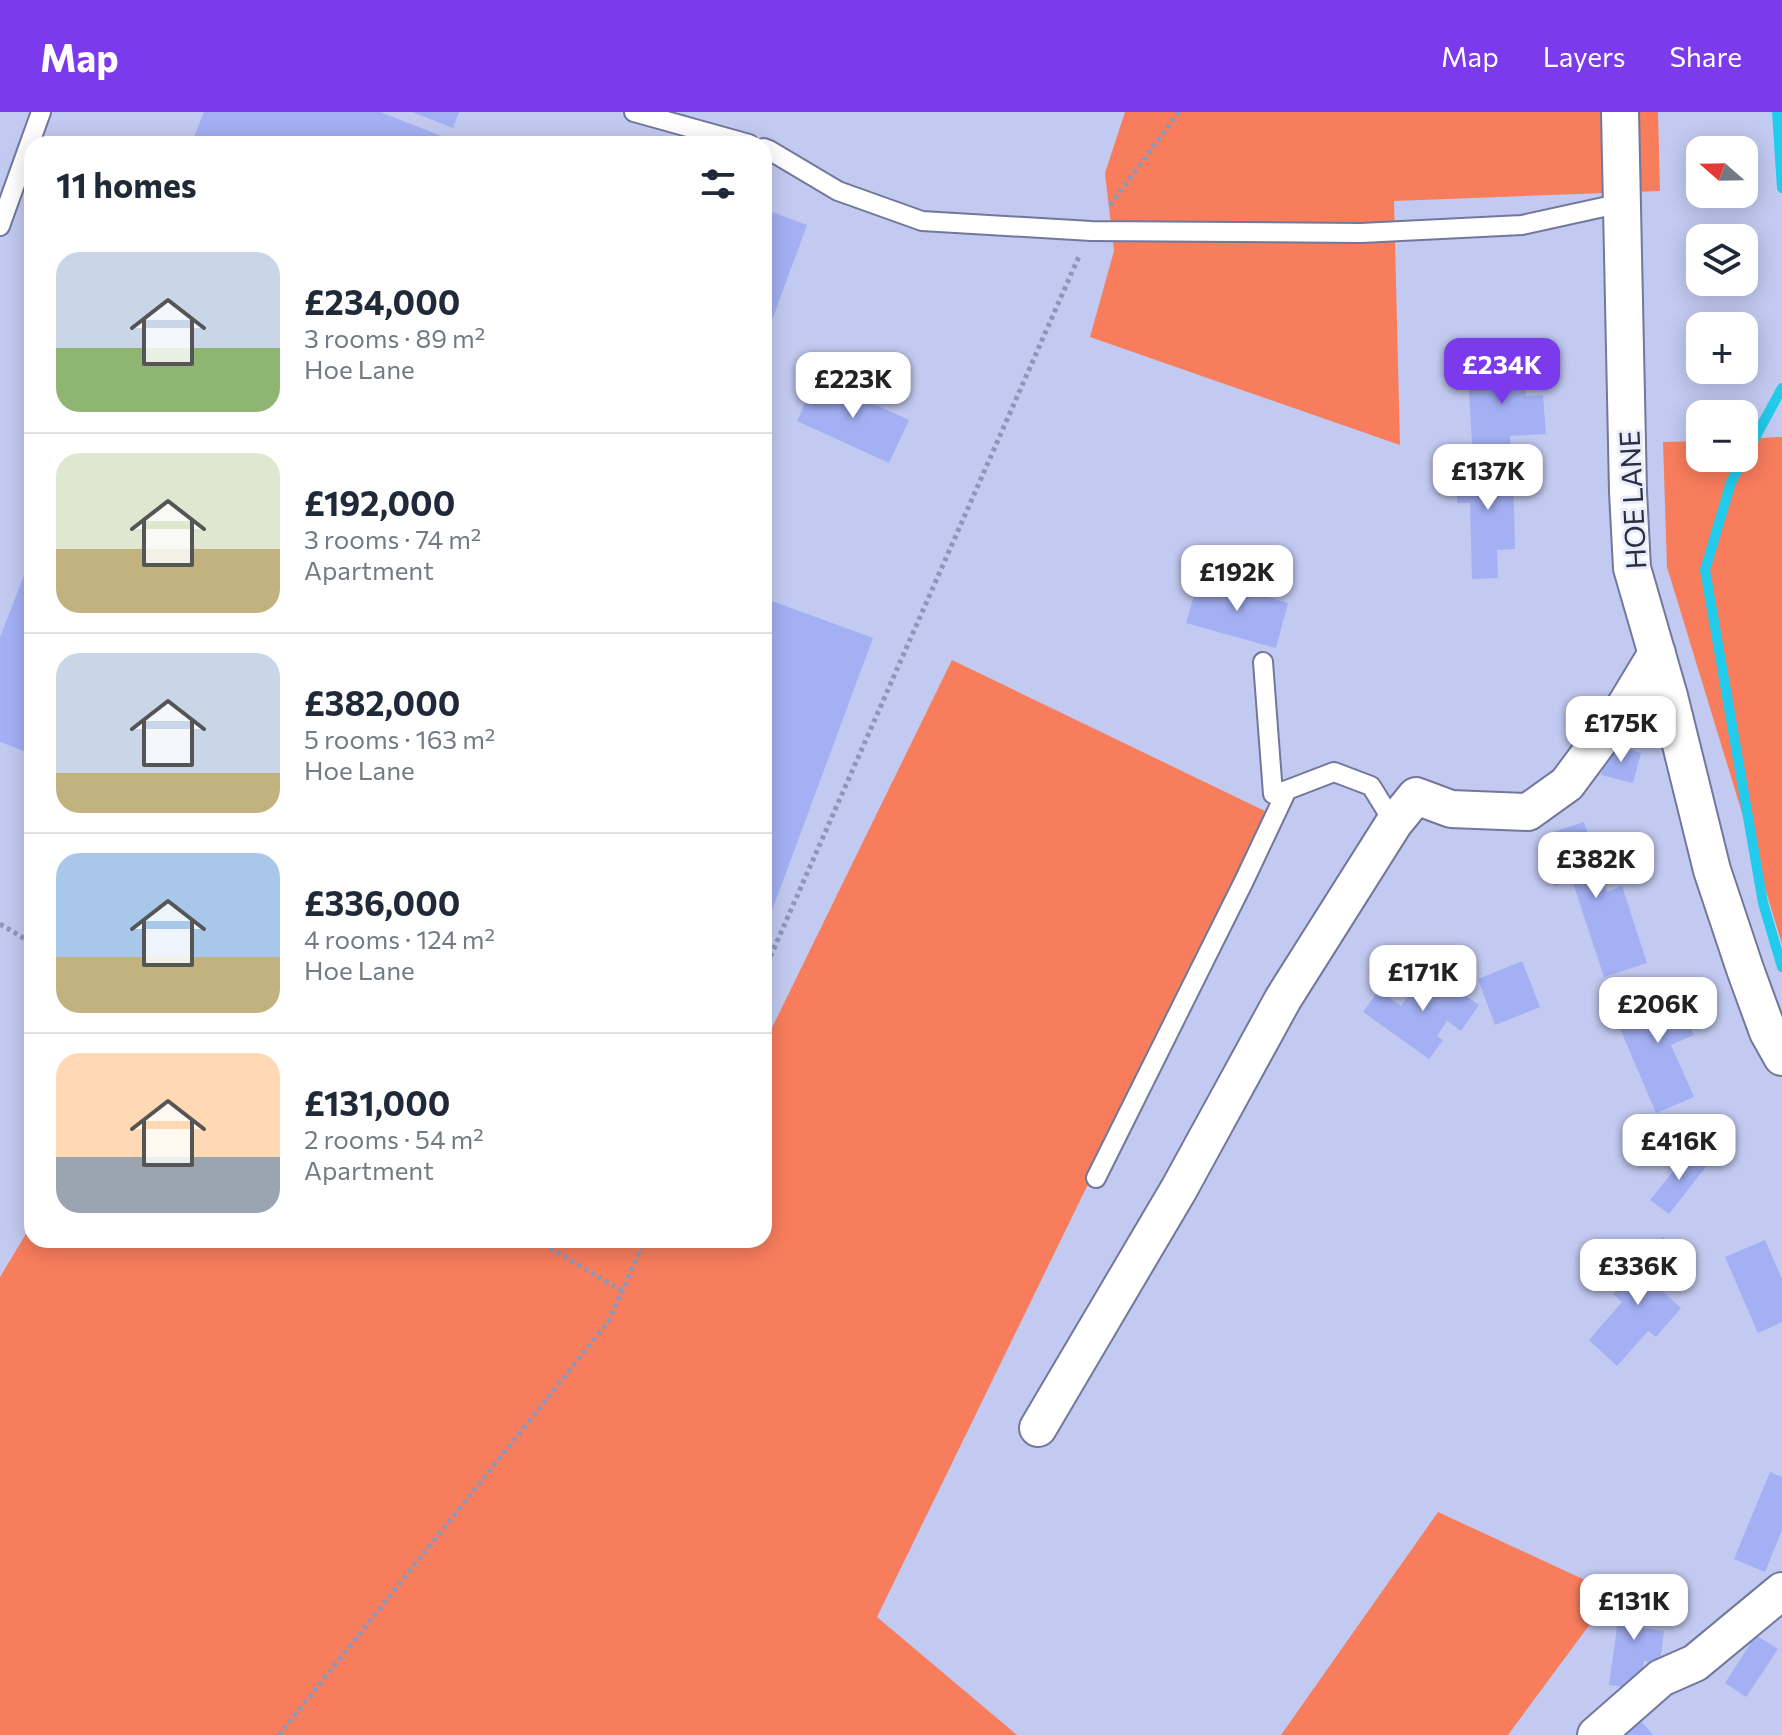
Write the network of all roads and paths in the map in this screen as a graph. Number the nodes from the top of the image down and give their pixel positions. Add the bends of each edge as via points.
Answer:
1 (41, 112) edge
2 (634, 112) edge
3 (1179, 112) edge
4 (1620, 112) edge
5 (32, 136) edge
6 (720, 136) edge
7 (772, 152) edge
8 (24, 159) edge
9 (1622, 203) junction
10 (0, 226) edge
11 (1091, 231) junction
12 (1657, 653) junction
13 (1263, 662) dead end
14 (1287, 790) junction
15 (1394, 823) junction
16 (0, 924) edge
17 (24, 938) edge
18 (772, 953) edge
19 (1782, 1057) edge
20 (1096, 1178) dead end
21 (549, 1248) edge
22 (641, 1248) edge
23 (622, 1291) junction
24 (1038, 1428) dead end
25 (1782, 1591) edge
26 (279, 1735) edge
27 (1596, 1735) edge

1 - 5 lane
2 - 6 lane
3 - 11 path
4 - 9 street, HOE LANE
7 - 11 lane via 838,191 922,221
8 - 10 lane
9 - 11 lane via 1522,225 1361,233
9 - 12 street, HOE LANE via 1632,568
11 - 18 path
12 - 15 street via 1567,784 1528,812 1451,809 1416,796
12 - 19 street, HOE LANE via 1712,870 1768,1032
13 - 14 lane via 1273,794
14 - 15 lane via 1334,772 1371,786
14 - 20 lane
15 - 24 street via 1283,999
16 - 17 path
21 - 23 path
22 - 23 path
23 - 26 path via 608,1322
25 - 27 street via 1695,1663 1661,1678

